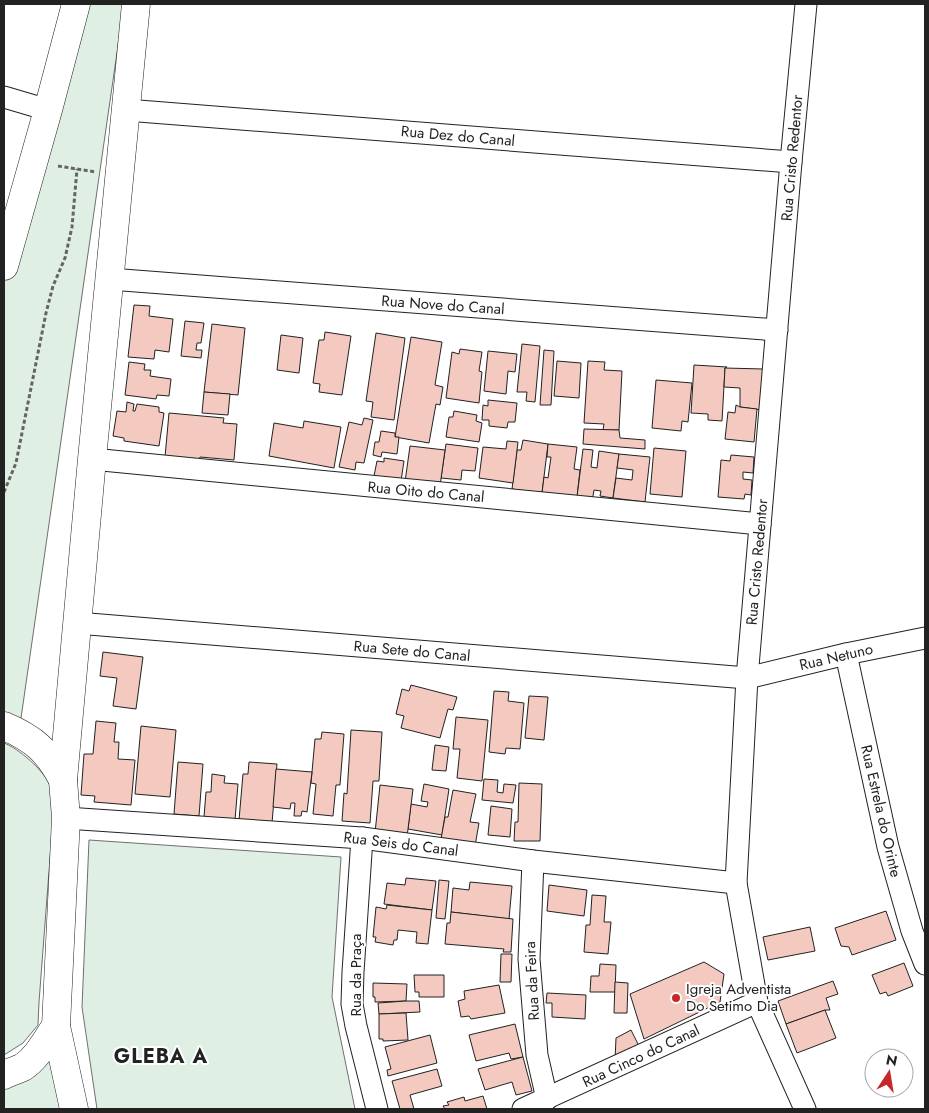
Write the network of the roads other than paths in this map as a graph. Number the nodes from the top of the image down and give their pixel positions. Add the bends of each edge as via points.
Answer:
1 (76, 4) edge
2 (136, 4) edge
3 (806, 4) edge
4 (4, 97) edge
5 (48, 110) junction
6 (126, 110) junction
7 (790, 162) junction
8 (4, 266) edge
9 (110, 279) junction
10 (777, 330) junction
11 (92, 459) junction
12 (760, 524) junction
13 (77, 623) junction
14 (925, 638) edge
15 (846, 654) junction
16 (747, 678) junction
17 (4, 726) edge
18 (63, 780) junction
19 (66, 818) junction
20 (362, 838) junction
21 (533, 861) junction
22 (736, 883) junction
23 (925, 964) edge
24 (758, 1002) junction
25 (56, 1026) junction
26 (4, 1075) edge
27 (546, 1099) junction
28 (74, 1109) edge
29 (377, 1109) edge
30 (523, 1109) edge
31 (804, 1109) edge

1 - 5 street
2 - 6 street
3 - 7 street, Rua Cristo Redentor
4 - 5 street
5 - 8 street
6 - 7 street, Rua Dez do Canal
6 - 9 street
7 - 10 street, Rua Cristo Redentor
9 - 10 street, Rua Nove do Canal
9 - 11 street
10 - 12 street, Rua Cristo Redentor
11 - 12 street, Rua Oito do Canal
11 - 13 street
12 - 16 street, Rua Cristo Redentor
13 - 16 street, Rua Sete do Canal
13 - 18 street
14 - 15 street, Rua Netuno
15 - 16 street, Rua Netuno
15 - 23 street, Rua Estrela do Orinte via 888,847
16 - 22 street, Rua Cristo Redentor
17 - 18 street via 40,747 56,765
18 - 19 street
19 - 20 street, Rua Seis do Canal
19 - 25 street
20 - 21 street, Rua Seis do Canal
20 - 29 street, Rua da Praça via 352,1004
21 - 22 street, Rua Seis do Canal
21 - 27 street, Rua da Feira via 529,959 537,1054
22 - 24 street, Rua Cristo Redentor
24 - 27 street, Rua Cinco do Canal
24 - 31 street, Rua Cristo Redentor
25 - 26 street via 30,1062
25 - 28 street
27 - 30 street, Rua Cinco do Canal

